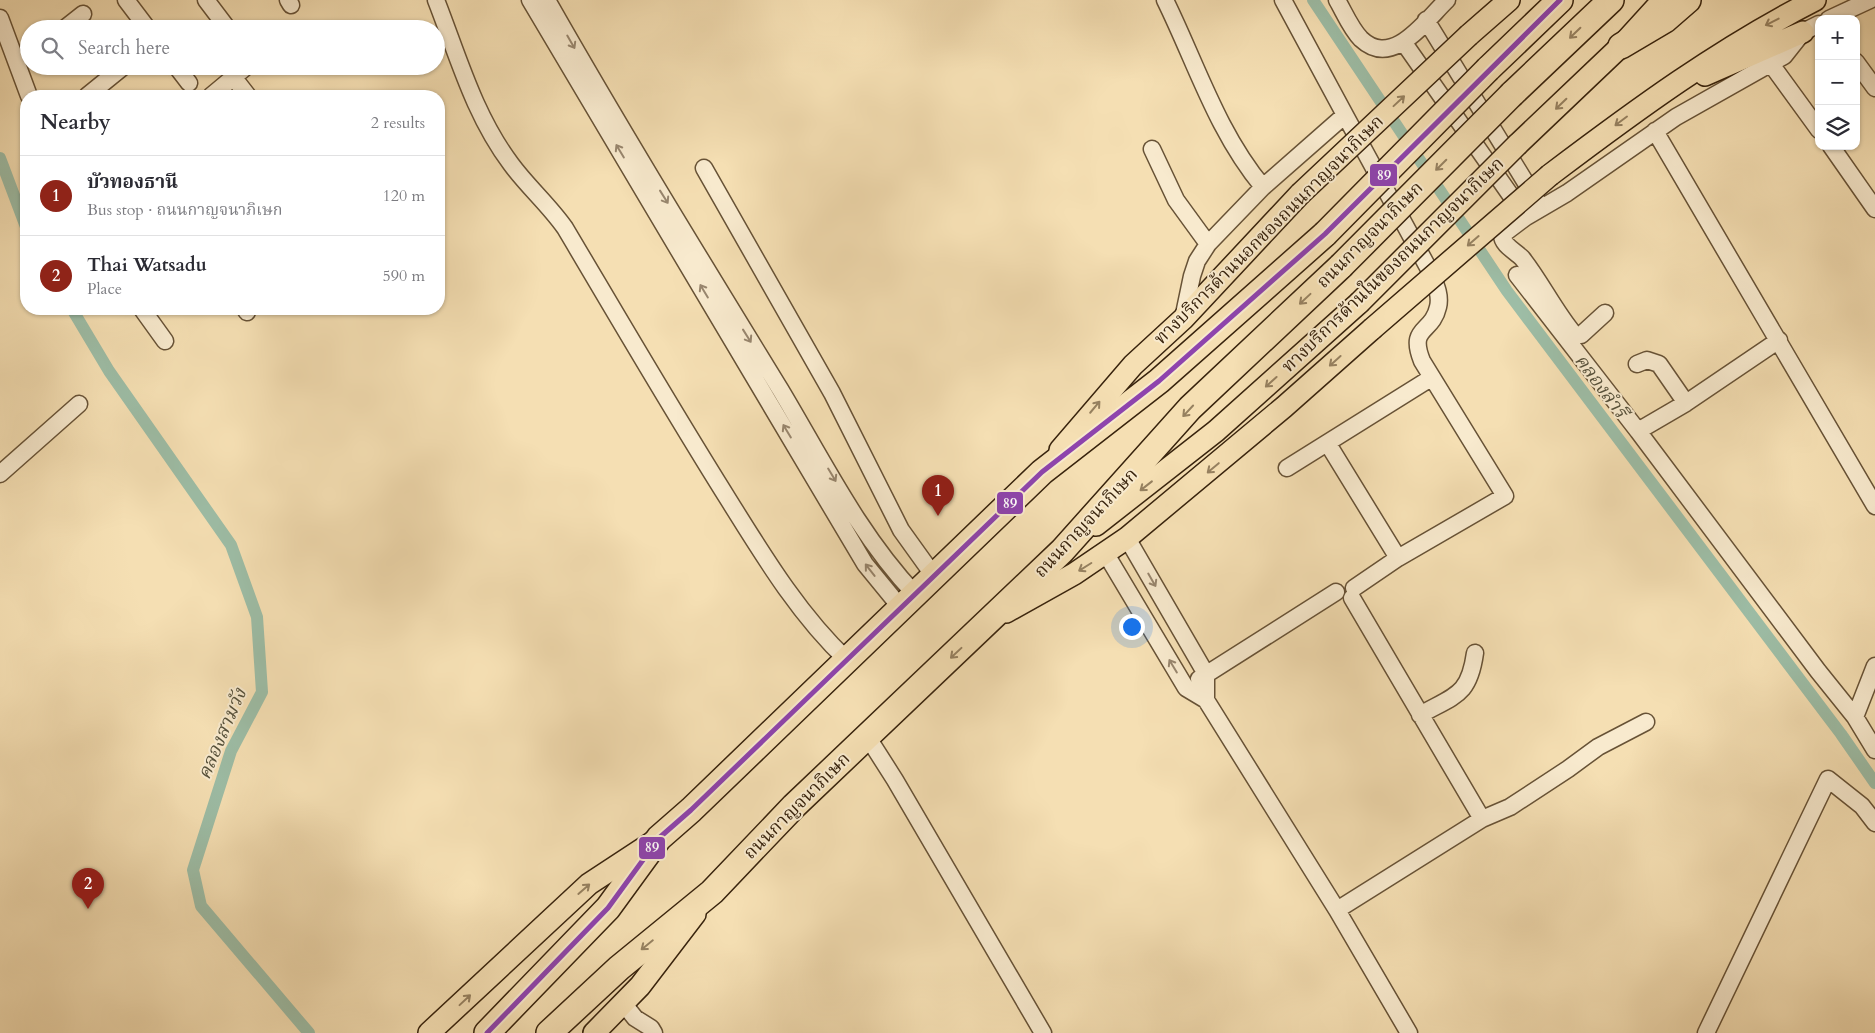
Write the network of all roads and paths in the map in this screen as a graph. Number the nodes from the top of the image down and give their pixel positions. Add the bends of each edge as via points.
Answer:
1 (126, 0) edge
2 (206, 0) edge
3 (436, 0) edge
4 (530, 0) edge
5 (547, 0) edge
6 (1164, 0) edge
7 (1283, 0) edge
8 (1337, 0) edge
9 (1447, 0) edge
10 (1508, 0) edge
11 (1560, 0) edge
12 (1611, 0) edge
13 (1663, 0) edge
14 (1688, 0) edge
15 (1815, 0) edge
16 (1870, 0) edge
17 (83, 14) dead end
18 (1838, 15) edge
19 (0, 18) edge
20 (75, 20) edge
21 (141, 20) edge
22 (221, 20) edge
23 (444, 20) edge
24 (1426, 20) junction
25 (445, 24) edge
26 (1811, 28) edge
27 (1404, 43) junction
28 (1621, 46) junction
29 (20, 55) edge
30 (1771, 64) junction
31 (1860, 67) edge
32 (26, 75) edge
33 (113, 75) edge
34 (183, 75) edge
35 (237, 75) edge
36 (234, 78) junction
37 (189, 83) dead end
38 (1875, 88) edge
39 (28, 90) edge
40 (94, 90) edge
41 (219, 90) edge
42 (243, 90) edge
43 (1649, 100) junction
44 (1339, 104) junction
45 (1815, 124) edge
46 (1655, 130) junction
47 (1152, 149) dead end
48 (1834, 150) edge
49 (704, 168) dead end
50 (1263, 187) junction
51 (1540, 207) junction
52 (1875, 209) edge
53 (1526, 217) junction
54 (1208, 244) junction
55 (1517, 275) dead end
56 (1604, 313) dead end
57 (146, 315) edge
58 (1183, 319) junction
59 (1779, 340) junction
60 (165, 341) dead end
61 (1637, 364) dead end
62 (1431, 378) junction
63 (1686, 403) junction
64 (79, 404) dead end
65 (1638, 431) junction
66 (1328, 444) junction
67 (1287, 468) dead end
68 (1042, 472) junction
69 (0, 474) edge
70 (1875, 506) edge
71 (1127, 538) junction
72 (1062, 551) junction
73 (1106, 554) junction
74 (1398, 558) junction
75 (934, 576) junction
76 (1353, 593) junction
77 (908, 601) junction
78 (1173, 616) junction
79 (992, 620) junction
80 (1152, 631) junction
81 (1474, 653) dead end
82 (847, 660) junction
83 (1874, 670) edge
84 (1206, 674) junction
85 (1186, 688) junction
86 (1206, 700) junction
87 (1420, 715) junction
88 (1855, 717) junction
89 (1646, 722) dead end
90 (867, 736) junction
91 (1875, 750) edge
92 (1482, 820) junction
93 (1875, 824) edge
94 (659, 838) junction
95 (712, 892) junction
96 (1337, 910) junction
97 (631, 1018) edge
98 (429, 1033) edge
99 (487, 1033) edge
100 (549, 1033) edge
101 (594, 1033) edge
102 (654, 1033) edge
103 (1043, 1033) edge
104 (1409, 1033) edge
105 (1706, 1033) edge

1 - 21 street
2 - 22 street
3 - 23 street
77 -> 4 street via 865,564
5 -> 77 street
6 - 50 street via 1203,88 1238,153
7 - 44 street
8 - 27 street via 1360,38 1369,45 1388,50
9 - 24 street
58 -> 10 main road, ทางบริการด้านนอกของถนนกาญจนาภิเษก, bridge via 1300,194
11 - 68 highway, ถนนกาญจนาภิเษก, bridge via 1325,234 1159,381
12 -> 72 highway, ถนนกาญจนาภิเษก, bridge via 1512,94 1341,266 1190,408
13 - 28 main road, ทางบริการด้านในของถนนกาญจนาภิเษก
14 - 28 highway via 1665,20
15 -> 43 main road via 1765,25
16 - 18 street
17 - 20 street
19 - 29 street
24 - 27 street
24 - 51 street
25 - 82 street via 476,106 510,163 565,228 690,439 800,608 823,638
26 - 30 street via 1784,56
26 - 43 main road
27 - 53 street
28 -> 72 main road, ทางบริการด้านในของถนนกาญจนาภิเษก, bridge via 1359,303 1216,431
30 - 45 street
30 - 46 street
31 - 38 street
32 - 39 street
33 - 40 street
34 - 37 street
35 - 36 street
36 - 41 street
36 - 42 street
43 -> 71 main road, bridge via 1550,176 1276,414
44 - 50 street
44 - 62 street via 1438,290 1438,306 1416,345
46 - 51 street via 1567,193
46 - 59 street
47 - 54 street via 1176,200
48 - 52 street
49 - 75 street via 832,393 901,530
50 - 54 street
51 - 53 street
53 - 56 street via 1503,233 1501,238 1536,277 1574,334 1581,335
54 - 58 street via 1192,276
55 - 65 street
57 - 60 street
68 -> 58 main road, ทางบริการด้านนอกของถนนกาญจนาภิเษก via 1133,365
59 - 63 street
59 - 70 street
61 - 63 street via 1647,360 1660,364
62 - 66 street
62 - 74 street via 1505,496
63 - 65 street
64 - 69 street
65 - 88 street
66 - 67 street
66 - 74 street
68 - 75 highway, ถนนกาญจนาภิเษก
71 - 73 main road
71 -> 78 street
72 - 79 highway, ถนนกาญจนาภิเษก
73 -> 79 main road
73 - 80 street
74 - 76 street
75 - 77 highway, ถนนกาญจนาภิเษก
76 - 84 street via 1343,600 1336,592
76 - 87 street
77 - 82 highway, ถนนกาญจนาภิเษก
78 - 80 street
78 - 84 street
79 -> 90 highway, ถนนกาญจนาภิเษก
85 -> 80 street
81 - 87 street via 1468,684
82 - 94 highway, ถนนกาญจนาภิเษก
83 - 88 street
84 - 85 street
84 - 86 street
85 - 86 street
86 - 96 street
87 - 92 street
88 - 91 street
89 - 92 street via 1598,747 1510,807
90 - 95 highway, ถนนกาญจนาภิเษก
90 - 103 street
92 - 96 street
93 - 105 street via 1862,806 1828,780
98 -> 94 main road via 589,884
94 - 99 highway, ถนนกาญจนาภิเษก via 608,908
95 - 97 main road via 640,986
95 -> 100 highway, ถนนกาญจนาภิเษก via 619,968
96 - 104 street
97 - 101 main road
97 - 102 street via 651,1028

